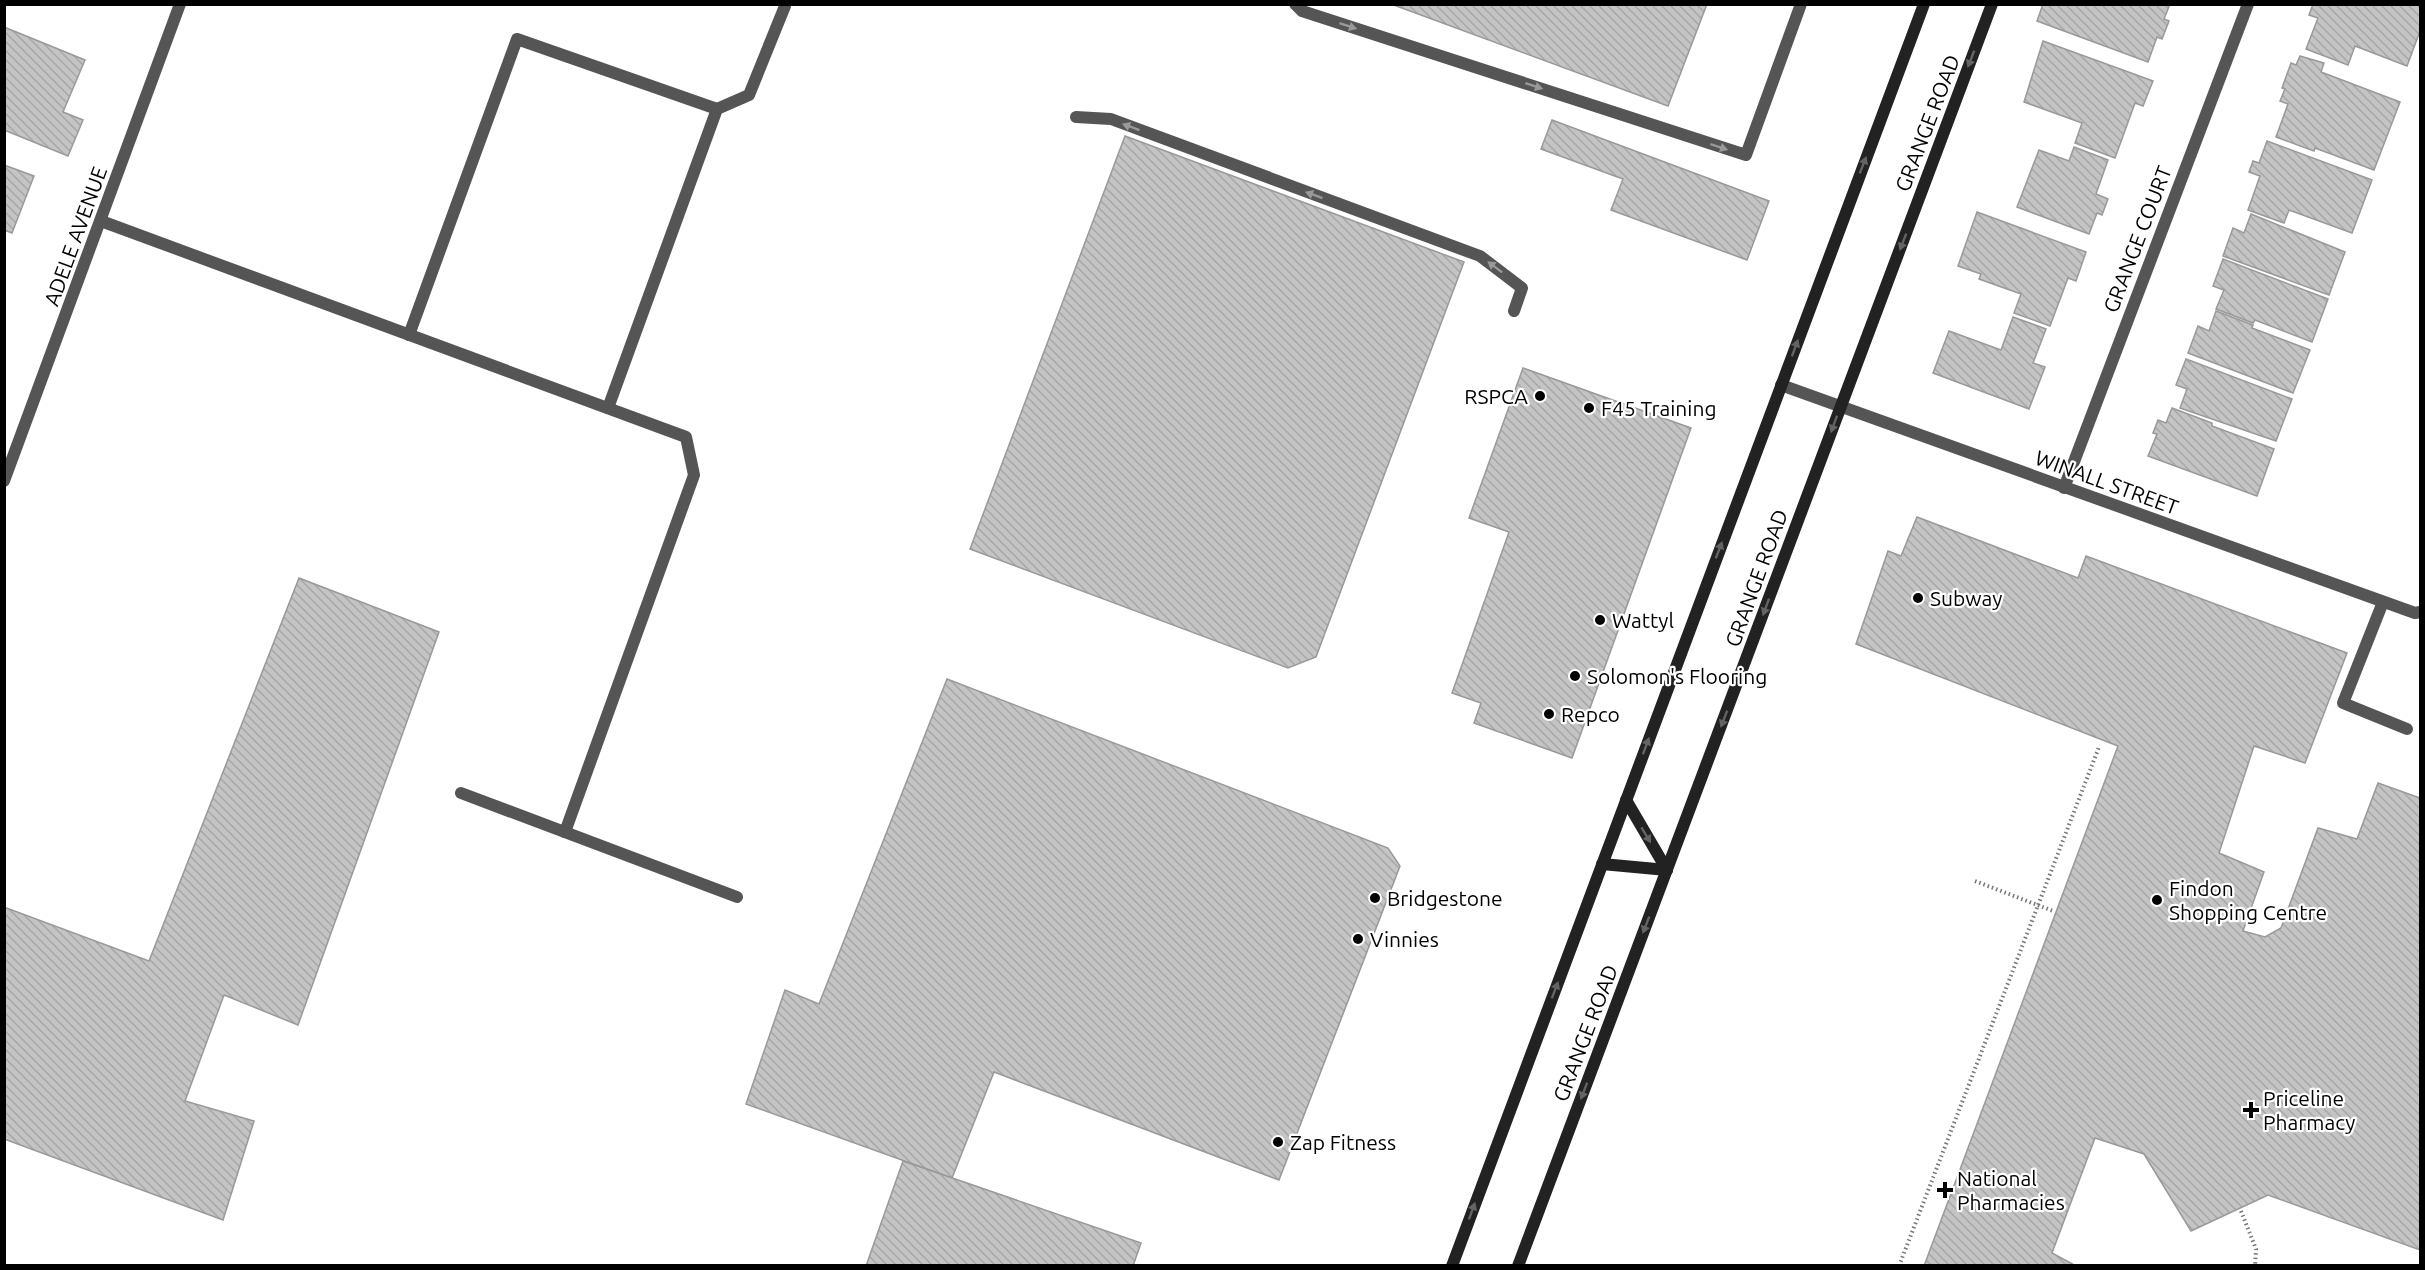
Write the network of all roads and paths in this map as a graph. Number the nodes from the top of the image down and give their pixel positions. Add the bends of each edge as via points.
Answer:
1 (180, 4) edge
2 (1295, 4) edge
3 (1801, 4) edge
4 (1924, 4) edge
5 (1992, 4) edge
6 (2248, 4) edge
7 (785, 6) dead end
8 (717, 109) junction
9 (1076, 117) dead end
10 (101, 221) junction
11 (1514, 311) dead end
12 (409, 335) junction
13 (1781, 385) junction
14 (1842, 405) junction
15 (608, 408) junction
16 (4, 481) edge
17 (2064, 488) junction
18 (2383, 602) junction
19 (2421, 612) edge
20 (2407, 729) dead end
21 (2099, 747) dead end
22 (461, 793) dead end
23 (1626, 800) junction
24 (565, 832) junction
25 (1602, 864) junction
26 (1667, 870) junction
27 (1975, 881) dead end
28 (737, 897) dead end
29 (2038, 906) junction
30 (2053, 911) dead end
31 (2241, 1211) dead end
32 (1452, 1266) edge
33 (1518, 1266) edge
34 (1899, 1266) edge
35 (2254, 1266) edge

1 - 10 street, ADELE AVENUE
2 -> 3 street via 1302,11 1746,155
13 -> 4 main road, GRANGE ROAD
5 -> 14 main road, GRANGE ROAD
6 - 17 street, GRANGE COURT
7 - 8 street via 748,95
8 - 12 street via 517,39
8 - 15 street
11 -> 9 street via 1522,288 1480,256 1111,119
10 - 12 street
10 - 16 street, ADELE AVENUE
12 - 15 street
13 - 14 street, WINALL STREET
23 -> 13 main road, GRANGE ROAD
14 - 17 street, WINALL STREET
14 -> 26 main road, GRANGE ROAD
15 - 24 street via 686,437 694,475
17 - 18 street, WINALL STREET
18 - 19 street, WINALL STREET
18 - 20 street via 2343,703
21 - 29 path
22 - 24 street
23 - 25 main road, GRANGE ROAD
23 -> 26 main road
24 - 28 street
25 - 26 main road
32 -> 25 main road, GRANGE ROAD
26 -> 33 main road, GRANGE ROAD
27 - 29 path
29 - 30 path
29 - 34 path
31 - 35 path via 2256,1248

